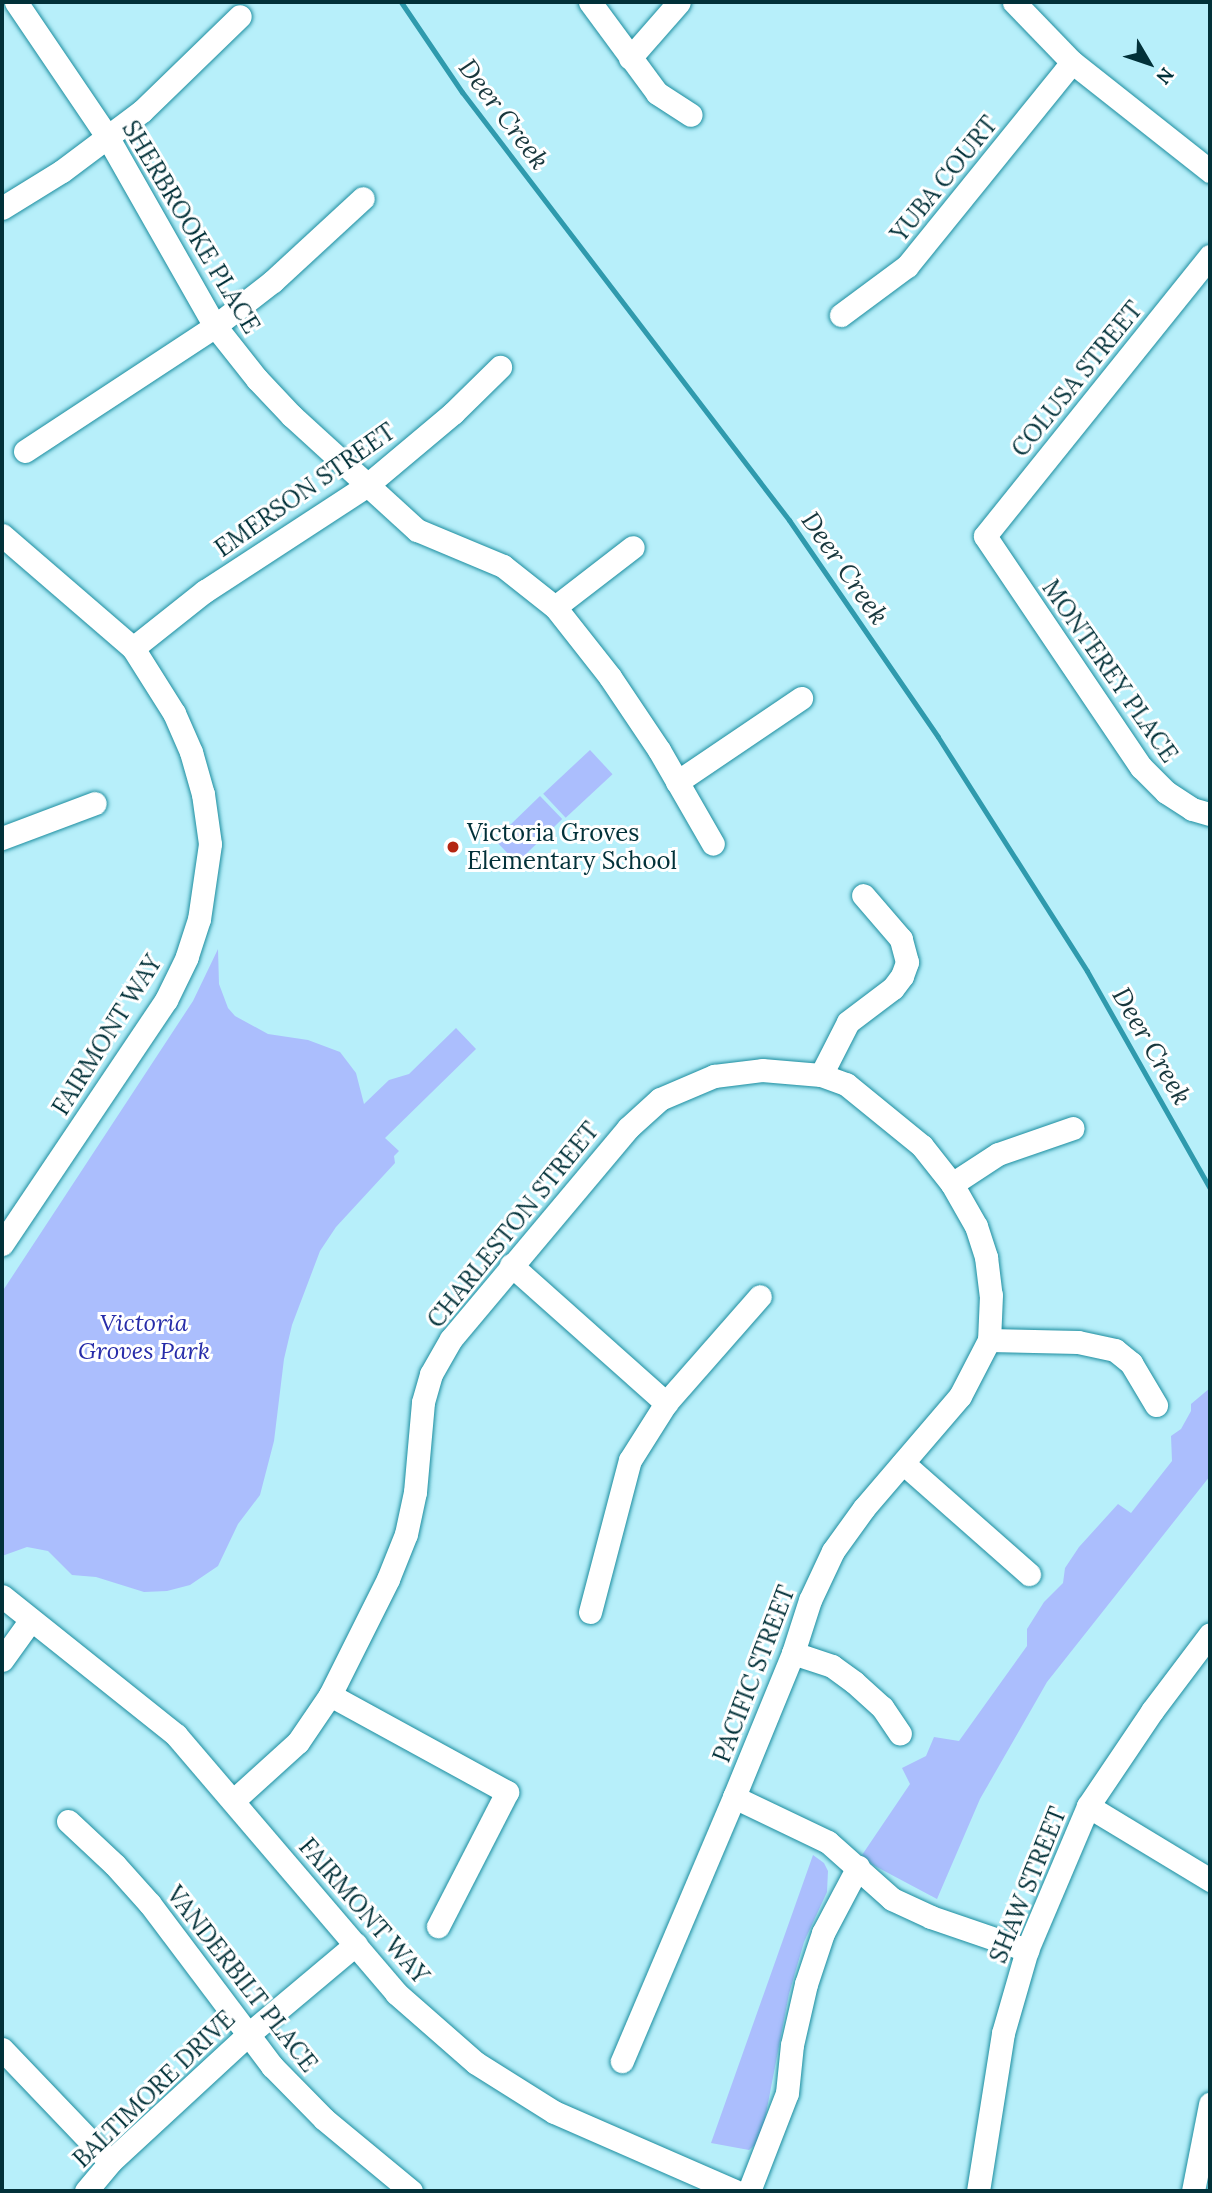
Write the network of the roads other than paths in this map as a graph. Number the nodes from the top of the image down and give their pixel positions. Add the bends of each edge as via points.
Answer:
1 (16, 2) edge
2 (590, 2) edge
3 (679, 2) edge
4 (1014, 2) edge
5 (240, 16) dead end
6 (630, 58) junction
7 (1072, 62) junction
8 (691, 115) dead end
9 (108, 138) junction
10 (1210, 171) edge
11 (363, 198) dead end
12 (2, 208) edge
13 (1210, 256) edge
14 (841, 314) dead end
15 (215, 326) junction
16 (500, 367) dead end
17 (25, 451) dead end
18 (366, 486) junction
19 (2, 535) edge
20 (985, 536) joint
21 (633, 547) dead end
22 (555, 607) junction
23 (133, 648) junction
24 (802, 698) dead end
25 (677, 782) junction
26 (95, 803) dead end
27 (1210, 814) edge
28 (2, 838) edge
29 (713, 844) dead end
30 (863, 895) dead end
31 (821, 1075) junction
32 (1073, 1128) dead end
33 (952, 1184) junction
34 (2, 1244) edge
35 (511, 1265) junction
36 (760, 1296) dead end
37 (989, 1340) junction
38 (666, 1403) junction
39 (1156, 1405) dead end
40 (903, 1463) junction
41 (1029, 1574) dead end
42 (2, 1597) edge
43 (590, 1612) dead end
44 (30, 1621) junction
45 (1210, 1634) edge
46 (793, 1653) junction
47 (2, 1660) edge
48 (330, 1695) junction
49 (900, 1734) dead end
50 (734, 1797) junction
51 (234, 1800) junction
52 (1088, 1806) junction
53 (68, 1821) dead end
54 (858, 1867) junction
55 (1210, 1880) edge
56 (438, 1927) dead end
57 (356, 1944) junction
58 (1027, 1950) junction
59 (250, 2033) junction
60 (2, 2049) edge
61 (622, 2061) dead end
62 (1210, 2110) edge
63 (110, 2162) junction
64 (401, 2189) edge
65 (86, 2191) edge
66 (735, 2191) edge
67 (749, 2191) edge
68 (978, 2191) edge
69 (1193, 2191) edge

1 - 9 street, SHERBROOKE PLACE
2 - 6 street
3 - 6 street
4 - 7 street
5 - 9 street via 193,65
6 - 8 street via 657,93
7 - 10 street
7 - 14 street, YUBA COURT via 907,266
9 - 12 street
9 - 15 street, SHERBROOKE PLACE
11 - 15 street via 273,281
13 - 20 street, COLUSA STREET
15 - 17 street
15 - 18 street, SHERBROOKE PLACE via 292,416
16 - 18 street, EMERSON STREET via 453,414
18 - 22 street, SHERBROOKE PLACE via 417,530 503,566
18 - 23 street, EMERSON STREET via 205,591
19 - 23 street, FAIRMONT WAY
20 - 27 street, MONTEREY PLACE via 1141,767 1166,792 1192,809
21 - 22 street
22 - 25 street, SHERBROOKE PLACE via 610,677
23 - 34 street, FAIRMONT WAY via 174,713 203,794 209,844 199,919 166,1000
24 - 25 street
25 - 29 street, SHERBROOKE PLACE
26 - 28 street
30 - 31 street via 901,939 907,962 892,988 848,1022
31 - 33 street, CHARLESTON STREET via 846,1084 898,1123
31 - 35 street, CHARLESTON STREET via 762,1070 715,1076 660,1100 628,1128
32 - 33 street via 998,1154
33 - 37 street, CHARLESTON STREET via 976,1226 986,1257 991,1295
35 - 38 street
35 - 48 street, CHARLESTON STREET via 451,1339 431,1374 423,1402 415,1492 406,1534
36 - 38 street
37 - 39 street via 1078,1342 1115,1350 1131,1363
37 - 40 street, PACIFIC STREET via 960,1396
38 - 43 street via 630,1460
40 - 41 street
40 - 46 street, PACIFIC STREET via 833,1551 810,1600
42 - 44 street, FAIRMONT WAY
44 - 47 street
44 - 51 street, FAIRMONT WAY via 176,1735
45 - 52 street, SHAW STREET
46 - 49 street via 832,1666 854,1682 882,1707
46 - 50 street, PACIFIC STREET
48 - 51 street, CHARLESTON STREET via 298,1741
48 - 56 street via 507,1792
50 - 54 street via 798,1825
50 - 61 street, PACIFIC STREET
51 - 57 street, FAIRMONT WAY
52 - 55 street
52 - 58 street, SHAW STREET
53 - 59 street, VANDERBILT PLACE via 150,1904
54 - 58 street via 892,1899
54 - 67 street via 823,1933 792,2045 787,2093
57 - 59 street, BALTIMORE DRIVE
57 - 66 street, FAIRMONT WAY via 396,1993 476,2063 554,2112
58 - 68 street, SHAW STREET via 1003,2033
59 - 63 street, BALTIMORE DRIVE
59 - 64 street, VANDERBILT PLACE via 272,2066
60 - 63 street
62 - 69 street
63 - 65 street, BALTIMORE DRIVE

